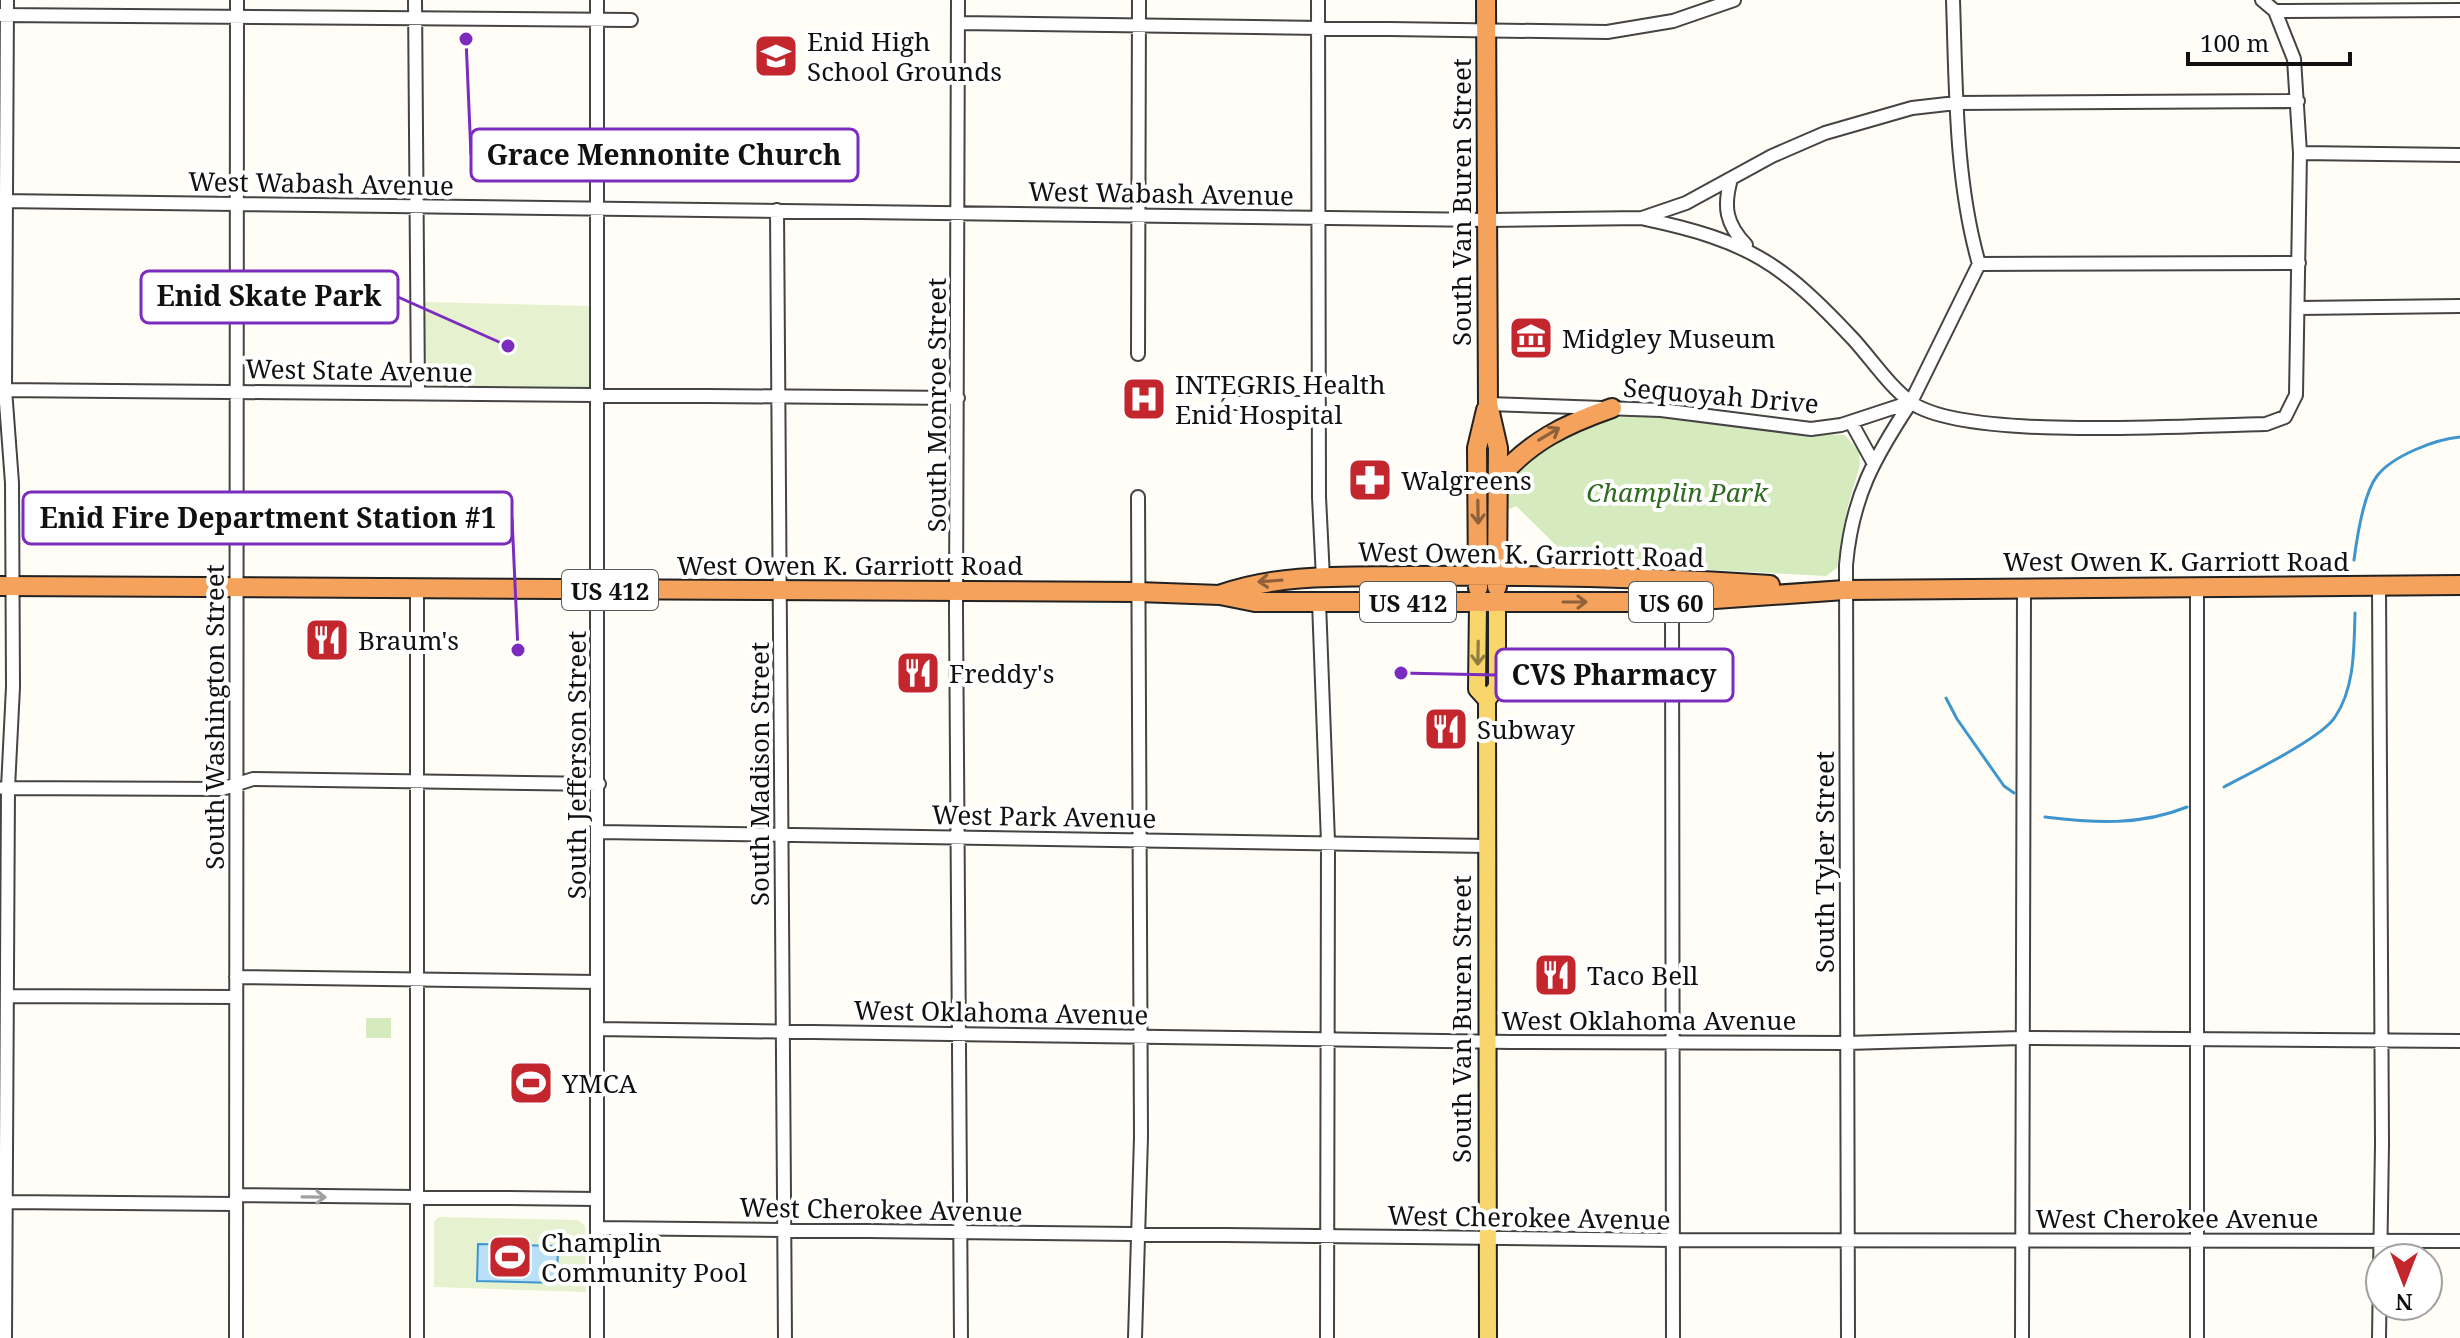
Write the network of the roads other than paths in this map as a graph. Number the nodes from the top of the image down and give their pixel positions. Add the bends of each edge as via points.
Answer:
1 (7, 0) edge
2 (237, 0) edge
3 (415, 0) edge
4 (597, 0) edge
5 (958, 0) edge
6 (1139, 0) edge
7 (1318, 0) edge
8 (1486, 0) edge
9 (1734, 0) edge
10 (1953, 0) edge
11 (2262, 0) edge
12 (2460, 10) edge
13 (2275, 11) junction
14 (3, 15) edge
15 (237, 16) junction
16 (415, 18) junction
17 (597, 20) junction
18 (631, 20) dead end
19 (958, 23) junction
20 (1139, 25) junction
21 (1318, 29) junction
22 (1487, 31) junction
23 (2298, 101) junction
24 (1956, 103) junction
25 (2300, 153) junction
26 (2460, 155) edge
27 (1731, 179) junction
28 (4, 200) edge
29 (238, 204) junction
30 (417, 206) junction
31 (598, 208) junction
32 (777, 210) junction
33 (959, 212) junction
34 (1139, 214) junction
35 (1319, 217) junction
36 (1642, 218) junction
37 (1487, 220) junction
38 (1750, 250) junction
39 (2299, 263) junction
40 (1979, 264) junction
41 (2460, 306) edge
42 (2299, 308) junction
43 (1138, 354) dead end
44 (2, 390) edge
45 (236, 390) junction
46 (418, 393) junction
47 (598, 394) junction
48 (778, 396) junction
49 (958, 398) junction
50 (1911, 402) junction
51 (1229, 403) dead end
52 (1319, 403) junction
53 (1488, 404) junction
54 (1612, 408) junction
55 (1851, 422) junction
56 (1873, 462) junction
57 (1497, 480) junction
58 (1138, 497) dead end
59 (1478, 576) junction
60 (1497, 576) junction
61 (1323, 578) junction
62 (2379, 585) junction
63 (2460, 585) edge
64 (6, 586) edge
65 (235, 586) junction
66 (417, 587) junction
67 (2197, 587) junction
68 (599, 589) junction
69 (2024, 589) junction
70 (1845, 590) junction
71 (779, 591) junction
72 (958, 592) junction
73 (1138, 592) junction
74 (1220, 595) junction
75 (1319, 602) junction
76 (1488, 602) junction
77 (1672, 602) junction
78 (417, 781) junction
79 (599, 784) junction
80 (237, 785) junction
81 (4, 788) edge
82 (599, 832) junction
83 (781, 834) junction
84 (958, 837) junction
85 (1141, 840) junction
86 (1328, 842) junction
87 (1488, 846) junction
88 (236, 977) junction
89 (417, 978) junction
90 (597, 982) junction
91 (7, 996) junction
92 (236, 997) junction
93 (597, 1029) junction
94 (783, 1030) junction
95 (960, 1032) junction
96 (1141, 1037) junction
97 (2021, 1038) junction
98 (1329, 1040) junction
99 (2197, 1040) junction
100 (2382, 1041) junction
101 (2460, 1041) edge
102 (1488, 1042) junction
103 (1672, 1043) junction
104 (1847, 1043) junction
105 (236, 1199) junction
106 (417, 1199) junction
107 (597, 1199) junction
108 (6, 1202) junction
109 (597, 1228) junction
110 (784, 1230) junction
111 (961, 1232) junction
112 (1140, 1234) junction
113 (1328, 1237) junction
114 (1487, 1239) junction
115 (1848, 1239) junction
116 (2022, 1239) junction
117 (1673, 1240) junction
118 (2196, 1240) junction
119 (2378, 1241) junction
120 (2460, 1241) edge
121 (5, 1338) edge
122 (236, 1338) edge
123 (417, 1338) edge
124 (597, 1338) edge
125 (785, 1338) edge
126 (961, 1338) edge
127 (1135, 1338) edge
128 (1327, 1338) edge
129 (1488, 1338) edge
130 (1673, 1338) edge
131 (1848, 1338) edge
132 (2022, 1338) edge
133 (2197, 1338) edge
134 (2379, 1338) edge

1 - 14 street
2 - 15 street, South Washington Street
3 - 16 street
4 - 17 street, South Jefferson Street
5 - 19 street, South Monroe Street
6 - 20 street
7 - 21 street
8 - 22 highway, South Van Buren Street
9 - 22 street via 1639,29
10 - 24 street
11 - 13 street
12 - 13 street
13 - 23 street via 2294,59
14 - 15 street
14 - 28 street
15 - 16 street
15 - 29 street, South Washington Street
16 - 17 street
16 - 30 street
17 - 18 street
17 - 31 street, South Jefferson Street
19 - 20 street
19 - 33 street, South Monroe Street
20 - 21 street
20 - 34 street
21 - 22 street
21 - 35 street
22 - 37 highway, South Van Buren Street
23 - 24 street, West Wabash Avenue
23 - 25 street
24 - 27 street, West Wabash Avenue via 1912,108 1825,133
24 - 40 street via 1969,229
25 - 26 street
25 - 39 street
27 - 36 street, West Wabash Avenue
27 - 38 street via 1728,222
28 - 29 street, West Wabash Avenue
28 - 44 street
29 - 30 street, West Wabash Avenue
29 - 45 street, South Washington Street
30 - 31 street, West Wabash Avenue
30 - 46 street
31 - 32 street, West Wabash Avenue
31 - 47 street, South Jefferson Street
32 - 33 street, West Wabash Avenue
32 - 48 street, South Madison Street
33 - 34 street, West Wabash Avenue
33 - 49 street, South Monroe Street
34 - 35 street, West Wabash Avenue
34 - 43 street
35 - 37 street, West Wabash Avenue
35 - 52 street
36 - 37 street, West Wabash Avenue
36 - 38 street
37 - 53 highway, South Van Buren Street
38 - 50 street via 1818,302
39 - 40 street
39 - 42 street
40 - 50 street
41 - 42 street
42 - 50 street via 2296,395 2285,417 2266,424 2022,426 1938,415
44 - 45 street, West State Avenue
44 - 64 street via 12,483
45 - 46 street, West State Avenue
45 - 65 street, South Washington Street
46 - 47 street, West State Avenue
47 - 48 street, West State Avenue
47 - 68 street, South Jefferson Street
48 - 49 street, West State Avenue
48 - 71 street, South Madison Street
49 - 72 street, South Monroe Street
50 - 55 street, Sequoyah Drive
50 - 56 street, South Tyler Street
51 - 52 street
52 - 61 street
53 - 54 street, Sequoyah Drive
53 - 57 highway, South Van Buren Street via 1498,448
53 -> 59 highway, South Van Buren Street via 1477,448
54 - 55 street, Sequoyah Drive via 1779,428
57 -> 54 highway via 1537,441
55 - 56 street
56 - 70 street, South Tyler Street via 1849,534
57 - 60 highway, South Van Buren Street
58 - 73 street
59 - 60 highway, West Owen K. Garriott Road / US 60
59 - 61 highway, West Owen K. Garriott Road / US 412
59 - 76 highway, South Van Buren Street
60 - 70 highway, West Owen K. Garriott Road / US 60 via 1659,578
60 - 76 highway, South Van Buren Street
61 -> 74 highway, West Owen K. Garriott Road / US 412 via 1258,581
62 - 63 highway, West Owen K. Garriott Road / US 60
62 - 67 highway, West Owen K. Garriott Road / US 60
62 - 100 street
64 - 65 highway, West Owen K. Garriott Road / US 412
64 - 81 street
65 - 66 highway, West Owen K. Garriott Road / US 412
65 - 80 street, South Washington Street
66 - 68 highway, West Owen K. Garriott Road / US 412
66 - 78 street
67 - 69 highway, West Owen K. Garriott Road / US 60
67 - 99 street
68 - 71 highway, West Owen K. Garriott Road / US 412
68 - 79 street, South Jefferson Street
69 - 70 highway, West Owen K. Garriott Road / US 60
69 - 97 street
70 - 77 highway, West Owen K. Garriott Road / US 60
70 - 104 street, South Tyler Street
71 - 72 highway, West Owen K. Garriott Road / US 412
71 - 83 street, South Madison Street
72 - 73 highway, West Owen K. Garriott Road / US 412
72 - 84 street, South Monroe Street
73 - 74 highway, West Owen K. Garriott Road / US 412
73 - 85 street
74 - 75 highway, West Owen K. Garriott Road / US 412 via 1255,602
75 - 76 highway, West Owen K. Garriott Road / US 412
75 - 86 street
76 -> 77 highway, West Owen K. Garriott Road / US 60
76 - 87 main road, South Van Buren Street via 1497,687 1487,700
77 - 103 street
78 - 79 street
78 - 80 street via 253,779
78 - 89 street
79 - 82 street, South Jefferson Street
80 - 81 street
80 - 88 street, South Washington Street
81 - 91 street
82 - 83 street, West Park Avenue
82 - 90 street, South Jefferson Street
83 - 84 street, West Park Avenue
83 - 94 street, South Madison Street
84 - 85 street, West Park Avenue
84 - 95 street, South Monroe Street
85 - 86 street, West Park Avenue
85 - 96 street
86 - 87 street, West Park Avenue
86 - 98 street
87 - 102 main road, South Van Buren Street
88 - 89 street
88 - 92 street, South Washington Street
89 - 90 street
89 - 106 street
90 - 93 street, South Jefferson Street
91 - 92 street
91 - 108 street
92 - 105 street, South Washington Street
93 - 94 street, West Oklahoma Avenue
93 - 107 street, South Jefferson Street
94 - 95 street, West Oklahoma Avenue
94 - 110 street, South Madison Street
95 - 96 street, West Oklahoma Avenue
95 - 111 street, South Monroe Street
96 - 98 street, West Oklahoma Avenue
96 - 112 street
97 - 99 street, West Oklahoma Avenue
97 - 104 street, West Oklahoma Avenue
97 - 116 street
98 - 102 street, West Oklahoma Avenue
98 - 113 street
99 - 100 street, West Oklahoma Avenue
99 - 118 street
100 - 101 street, West Oklahoma Avenue
100 - 119 street
102 - 103 street, West Oklahoma Avenue
102 - 114 main road, South Van Buren Street
103 - 104 street, West Oklahoma Avenue
103 - 117 street
104 - 115 street, South Tyler Street
105 -> 106 street
105 - 108 street
105 - 122 street, South Washington Street
106 - 107 street
106 - 123 street
107 - 109 street, South Jefferson Street
108 - 121 street
109 - 110 street, West Cherokee Avenue
109 - 124 street, South Jefferson Street
110 - 111 street, West Cherokee Avenue
110 - 125 street, South Madison Street
111 - 112 street, West Cherokee Avenue
111 - 126 street, South Monroe Street
112 - 113 street, West Cherokee Avenue
112 - 127 street
113 - 114 street, West Cherokee Avenue
113 - 128 street
114 - 117 street, West Cherokee Avenue
114 - 129 main road, South Van Buren Street
115 - 116 street, West Cherokee Avenue
115 - 117 street, West Cherokee Avenue
115 - 131 street, South Tyler Street
116 - 118 street, West Cherokee Avenue
116 - 132 street
117 - 130 street
118 - 119 street, West Cherokee Avenue
118 - 133 street
119 - 120 street, West Cherokee Avenue
119 - 134 street

